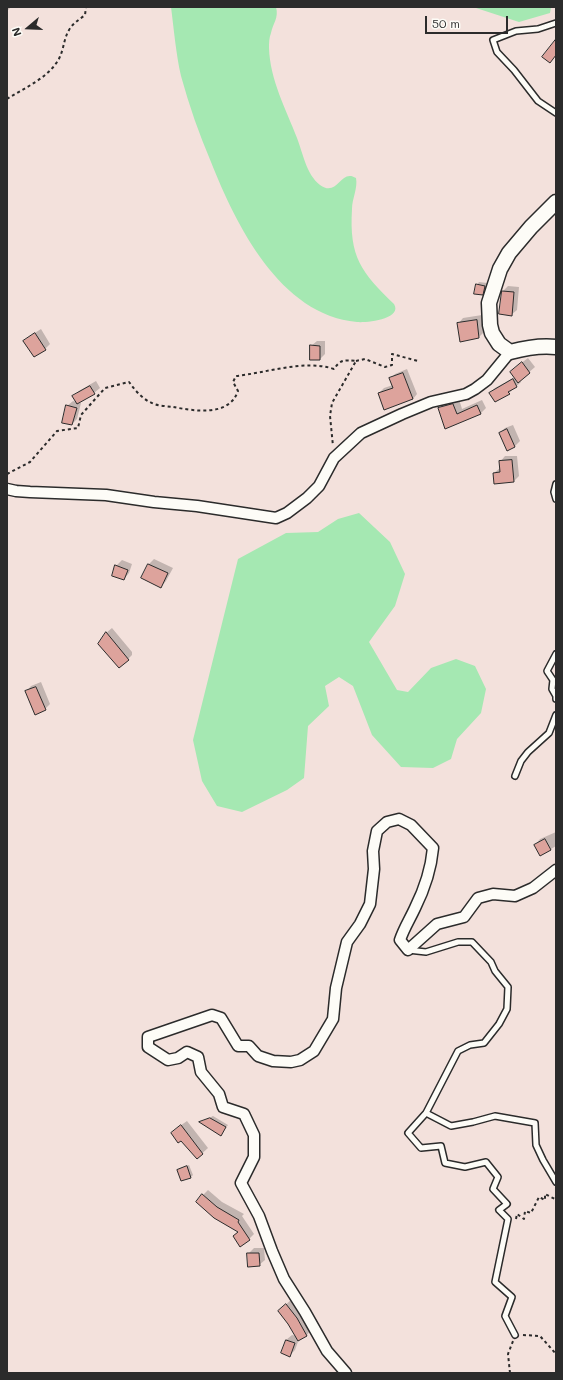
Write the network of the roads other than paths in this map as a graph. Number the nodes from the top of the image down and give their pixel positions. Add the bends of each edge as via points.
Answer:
1 (556, 23) edge
2 (556, 113) edge
3 (556, 202) edge
4 (556, 347) edge
5 (510, 352) junction
6 (556, 484) edge
7 (7, 489) edge
8 (556, 499) edge
9 (556, 654) edge
10 (556, 699) edge
11 (556, 715) edge
12 (515, 776) dead end
13 (556, 870) edge
14 (408, 950) junction
15 (426, 1113) junction
16 (556, 1182) edge
17 (515, 1335) road end
18 (346, 1373) edge

1 - 2 lane via 538,29 516,31 494,40 497,52 538,101
3 - 5 main road via 517,243 500,269 490,303 490,325 499,344
4 - 5 main road via 526,348
5 - 7 street via 487,380 466,394 430,402 362,433 334,458 319,486 307,498 276,518 106,495 23,492
6 - 8 lane
9 - 10 lane via 547,670 553,680 552,689
11 - 12 lane via 549,733 528,752
13 - 14 street via 533,888 516,896 494,894 478,898 464,917 437,924
14 - 15 lane via 426,952 458,942 472,942 491,962 508,987 507,1009 499,1024 484,1044 470,1045 458,1051
14 - 18 street via 400,940 404,926 426,885 433,848 411,825 399,819 387,822 377,831 373,851 374,869 370,904 347,942 336,988 333,1019 314,1051 300,1060 291,1062 273,1061 258,1056 249,1046 238,1046 221,1018 212,1014 148,1037 148,1047 168,1060 178,1058 187,1052 198,1057 201,1072 219,1094 223,1107 244,1114 254,1135 254,1157 241,1183 259,1216 284,1279 327,1351
15 - 16 lane via 451,1126 495,1116 535,1123 536,1145
15 - 17 lane via 408,1133 421,1148 441,1146 445,1163 465,1167 486,1162 498,1177 493,1189 507,1204 499,1210 508,1219 495,1282 512,1297 506,1316

